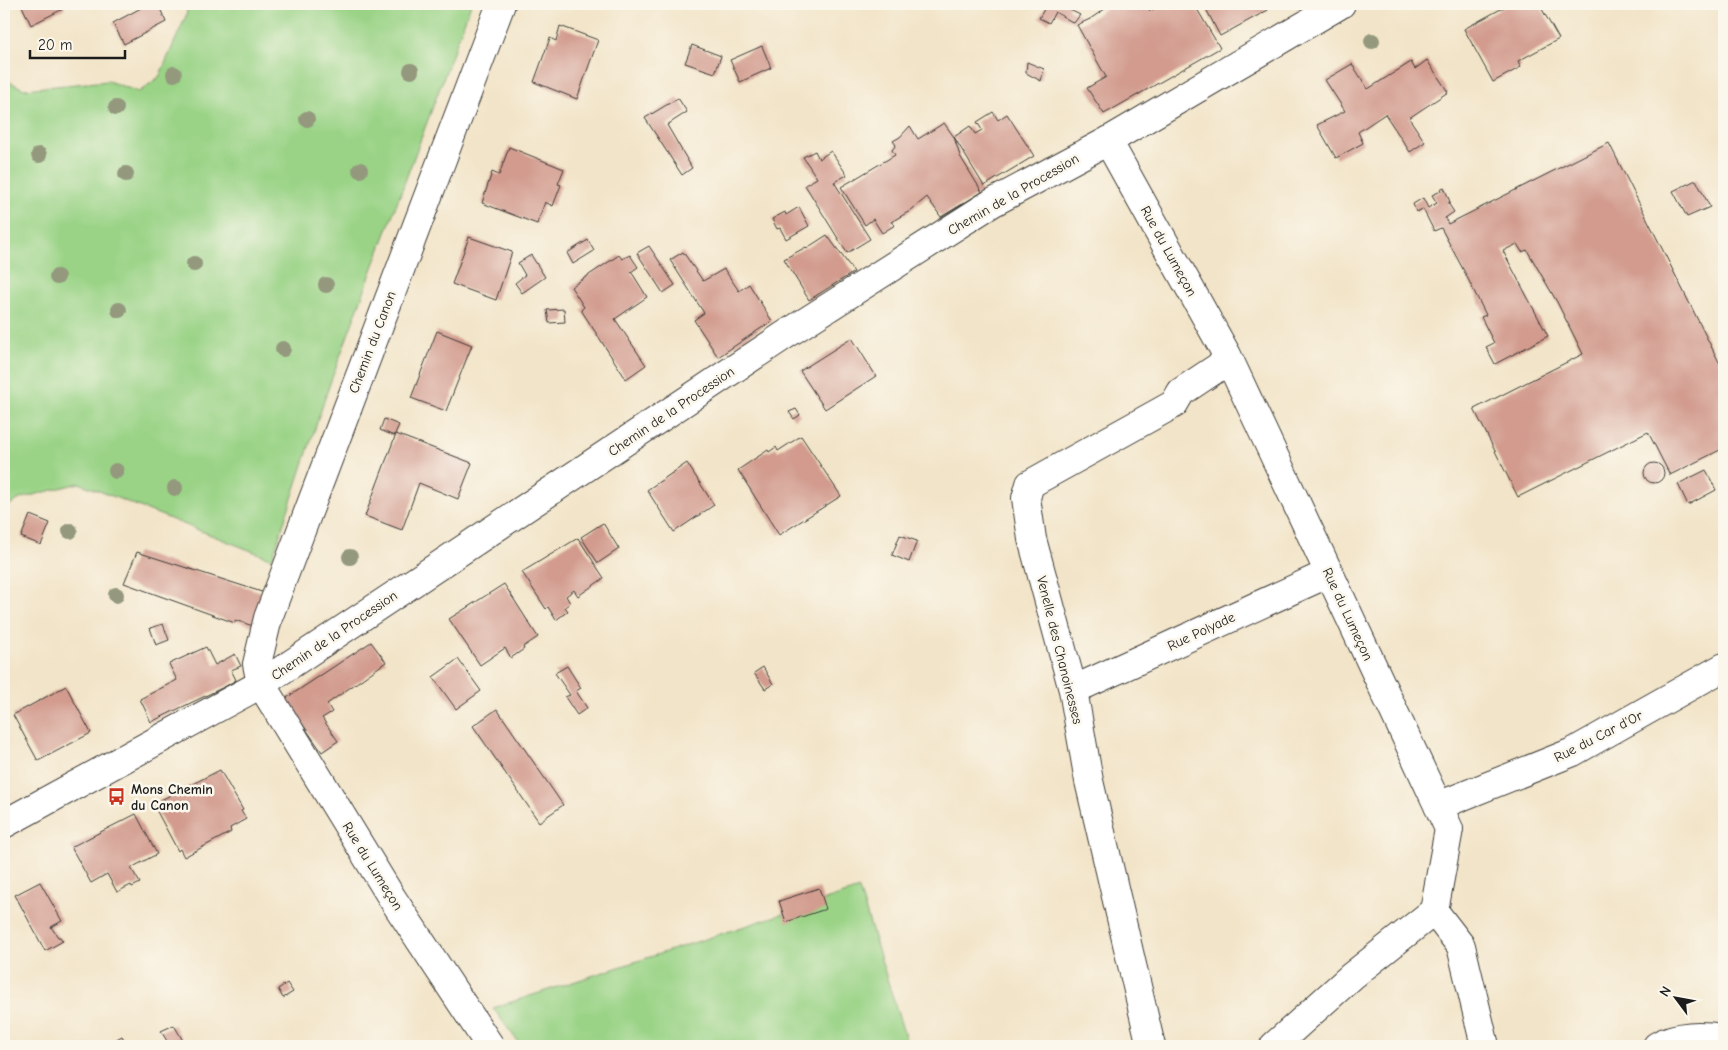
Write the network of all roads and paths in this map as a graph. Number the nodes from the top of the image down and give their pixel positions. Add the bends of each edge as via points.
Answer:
1 (501, 4) edge
2 (1341, 4) edge
3 (1108, 141) junction
4 (1229, 360) junction
5 (1329, 573) junction
6 (1724, 667) edge
7 (260, 684) junction
8 (1073, 690) junction
9 (1438, 806) junction
10 (4, 824) edge
11 (1434, 911) junction
12 (1724, 1038) edge
13 (490, 1046) edge
14 (1151, 1046) edge
15 (1274, 1046) edge
16 (1485, 1046) edge
17 (1657, 1046) edge

1 - 7 street, Chemin du Canon via 268,618 257,664
2 - 3 street, Chemin de la Procession
3 - 4 street, Rue du Lumeçon
3 - 7 street, Chemin de la Procession via 992,204 809,320
4 - 5 street, Rue du Lumeçon
4 - 8 street, Venelle des Chanoinesses via 1181,392 1174,404 1030,484 1026,498 1032,539
5 - 8 street, Rue Polyade
5 - 9 street, Rue du Lumeçon
6 - 9 street, Rue du Car d'Or via 1573,752
7 - 10 street, Chemin de la Procession
7 - 13 street, Rue du Lumeçon via 392,898
8 - 14 street, Venelle des Chanoinesses via 1089,780
9 - 11 street, Rue du Lumeçon via 1449,829
11 - 15 street via 1352,976
11 - 16 street via 1461,946
12 - 17 street via 1704,1035 1663,1042

